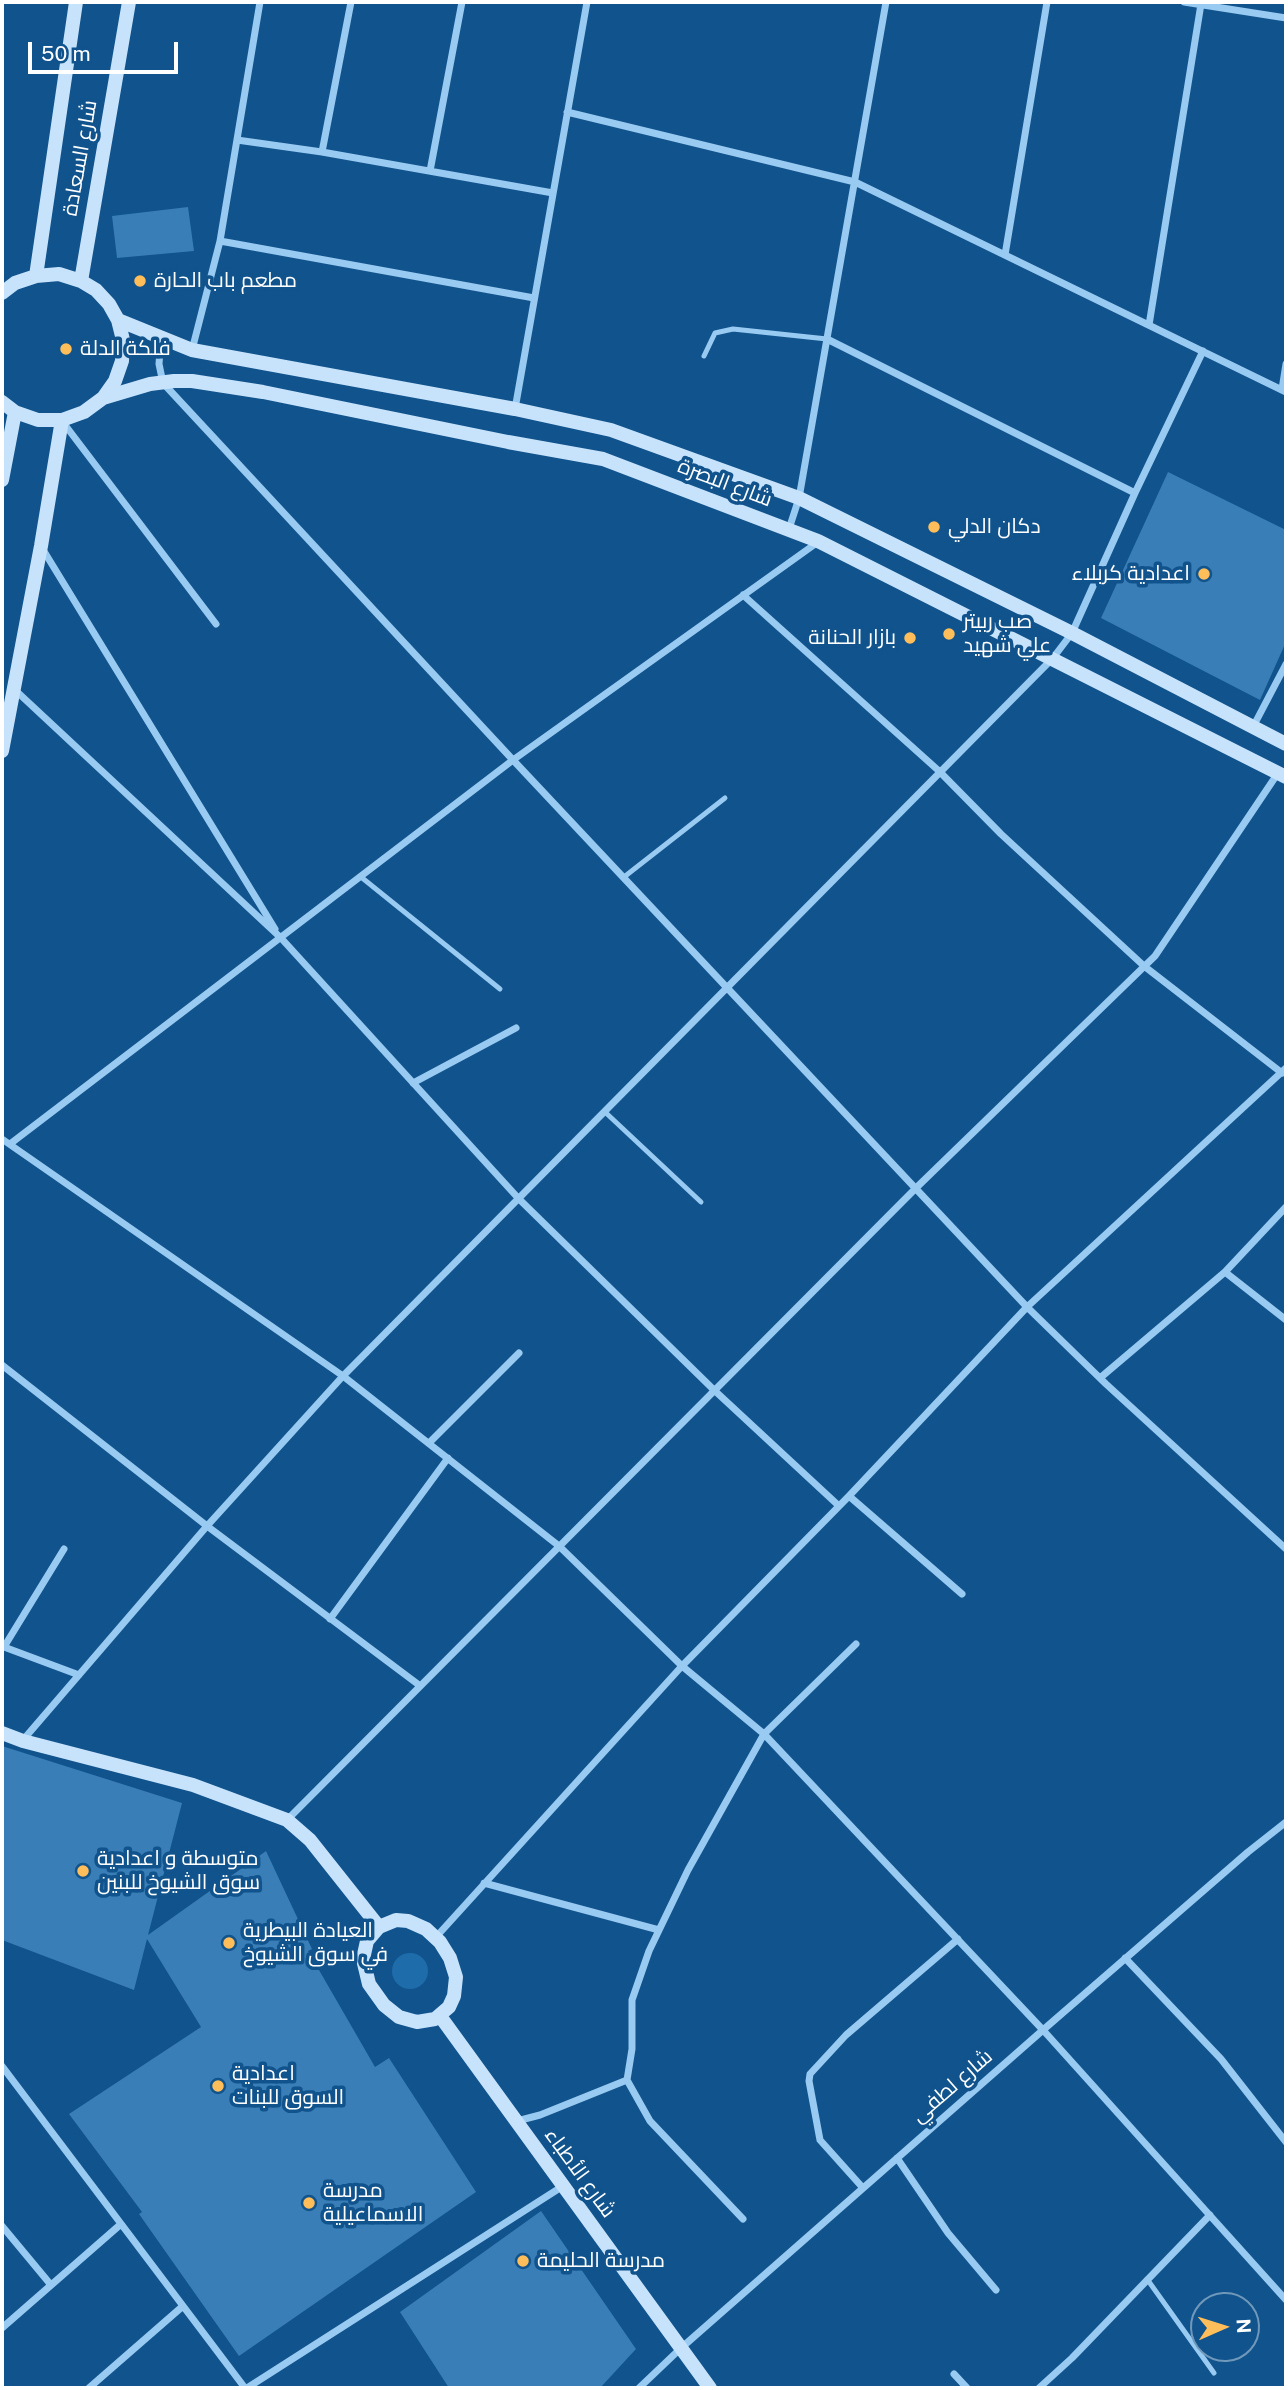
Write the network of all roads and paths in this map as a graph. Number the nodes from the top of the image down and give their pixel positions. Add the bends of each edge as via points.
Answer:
1 (76, 2) edge
2 (129, 2) edge
3 (260, 2) edge
4 (351, 2) edge
5 (461, 2) edge
6 (587, 2) edge
7 (886, 2) edge
8 (1047, 2) edge
9 (1184, 2) edge
10 (1201, 5) junction
11 (1286, 18) edge
12 (567, 112) junction
13 (237, 140) junction
14 (322, 152) junction
15 (430, 171) junction
16 (855, 182) junction
17 (553, 193) junction
18 (220, 241) junction
19 (1005, 255) junction
20 (36, 276) junction
21 (81, 281) junction
22 (2, 293) edge
23 (534, 298) junction
24 (118, 320) junction
25 (1149, 325) junction
26 (161, 338) junction
27 (827, 339) junction
28 (192, 350) junction
29 (1203, 351) junction
30 (704, 356) dead end
31 (1286, 363) edge
32 (163, 383) junction
33 (1284, 390) edge
34 (103, 398) junction
35 (2, 402) edge
36 (515, 409) junction
37 (15, 412) junction
38 (62, 420) junction
39 (2, 480) edge
40 (1135, 493) junction
41 (799, 498) junction
42 (789, 529) junction
43 (818, 541) junction
44 (41, 546) junction
45 (743, 595) junction
46 (216, 624) dead end
47 (1072, 633) junction
48 (1052, 658) junction
49 (1286, 664) edge
50 (14, 688) junction
51 (1253, 727) junction
52 (1286, 744) edge
53 (2, 751) edge
54 (513, 760) junction
55 (939, 771) junction
56 (1282, 775) edge
57 (725, 798) dead end
58 (361, 877) junction
59 (624, 877) junction
60 (281, 938) junction
61 (1144, 966) junction
62 (729, 986) junction
63 (500, 989) dead end
64 (516, 1028) dead end
65 (1284, 1070) edge
66 (413, 1083) junction
67 (605, 1112) junction
68 (2, 1139) edge
69 (10, 1144) junction
70 (916, 1188) junction
71 (519, 1199) junction
72 (701, 1202) dead end
73 (1286, 1208) edge
74 (1224, 1272) junction
75 (1027, 1307) junction
76 (1286, 1320) edge
77 (519, 1353) dead end
78 (2, 1365) edge
79 (343, 1376) junction
80 (1100, 1378) junction
81 (714, 1390) junction
82 (429, 1443) junction
83 (447, 1458) junction
84 (849, 1496) junction
85 (839, 1506) junction
86 (206, 1526) junction
87 (559, 1546) junction
88 (64, 1549) dead end
89 (1286, 1549) edge
90 (962, 1594) dead end
91 (330, 1619) junction
92 (856, 1644) dead end
93 (3, 1646) edge
94 (682, 1666) junction
95 (79, 1675) junction
96 (419, 1685) junction
97 (2, 1733) edge
98 (764, 1734) junction
99 (23, 1741) junction
100 (287, 1820) junction
101 (1286, 1822) edge
102 (484, 1883) junction
103 (379, 1927) junction
104 (659, 1930) junction
105 (436, 1937) junction
106 (958, 1939) junction
107 (1125, 1958) junction
108 (440, 2015) junction
109 (1043, 2030) junction
110 (2, 2066) edge
111 (627, 2080) junction
112 (517, 2121) junction
113 (1286, 2142) edge
114 (897, 2158) junction
115 (563, 2186) junction
116 (863, 2188) junction
117 (1210, 2215) junction
118 (743, 2219) dead end
119 (121, 2224) junction
120 (2, 2226) edge
121 (1147, 2279) junction
122 (51, 2286) junction
123 (996, 2290) dead end
124 (1286, 2300) edge
125 (183, 2306) junction
126 (2, 2328) edge
127 (680, 2348) junction
128 (1214, 2373) dead end
129 (954, 2375) dead end
130 (89, 2388) edge
131 (246, 2388) edge
132 (639, 2388) edge
133 (710, 2388) edge
134 (967, 2388) edge
135 (1039, 2388) edge

1 - 20 main road, شارع السعادة
2 - 21 main road, شارع السعادة
3 - 13 street
4 - 14 street
5 - 15 street
6 - 12 street
7 - 16 street
8 - 19 street
9 - 10 street
10 - 11 street
10 - 25 street
12 - 16 street
12 - 17 street
13 - 14 street
13 - 18 street
14 - 15 street
15 - 17 street
16 - 19 street
16 - 27 street
17 - 23 street
18 - 23 street
18 - 28 street
19 - 25 street
20 - 21 main road via 59,274
20 - 22 main road
21 - 24 main road via 103,297
23 - 36 street
24 - 26 main road, شارع البصرة
24 - 34 main road via 122,361
25 - 29 street
26 - 28 main road, شارع البصرة
26 - 32 street
27 - 30 lane via 733,329 715,334
27 - 40 street
27 - 41 street
28 - 36 main road, شارع البصرة
29 - 33 street
29 - 40 street
31 - 33 street
32 - 34 main road, شارع البصرة
32 - 42 main road, شارع البصرة via 192,381 263,392 603,459
32 - 54 street
34 - 38 main road, شارع البصرة
35 - 37 main road
36 - 41 main road, شارع البصرة via 611,430
37 - 38 main road via 38,420
37 - 39 main road
38 - 44 main road
38 - 46 street
40 - 47 street
41 - 42 street
41 - 47 main road, شارع البصرة
42 - 43 main road, شارع البصرة
43 - 45 street
43 - 48 main road, شارع البصرة
44 - 50 main road
44 - 60 street
45 - 54 street
45 - 55 street
47 - 48 street
47 - 51 main road, شارع البصرة
48 - 55 street
48 - 56 main road, شارع البصرة
49 - 51 street
50 - 53 main road
50 - 60 street
51 - 52 main road, شارع البصرة
54 - 58 street
54 - 59 street
55 - 61 street
55 - 62 street
56 - 61 street
57 - 59 lane
58 - 60 street
58 - 63 lane
59 - 62 street
60 - 66 street
60 - 69 street
61 - 65 street
61 - 70 street
62 - 67 street
62 - 70 street
64 - 66 street
65 - 75 street
66 - 71 street
67 - 71 street
67 - 72 lane
68 - 69 street
69 - 79 street
70 - 75 street
70 - 81 street
71 - 79 street
71 - 81 street
73 - 74 street
74 - 76 street
74 - 80 street
75 - 80 street
75 - 84 street
77 - 82 street
78 - 86 street
79 - 82 street
79 - 86 street
80 - 89 street
81 - 85 street
81 - 87 street
82 - 83 street
83 - 87 street
83 - 91 street
84 - 85 street
84 - 90 street
85 - 94 street
86 - 91 street
86 - 95 street
87 - 94 street
87 - 96 street
88 - 93 street
91 - 96 street
92 - 98 street
93 - 95 street
94 - 98 street
94 - 102 street
95 - 99 street
96 - 100 street
97 - 99 main road
98 - 104 street
98 - 106 street
99 - 100 main road via 193,1785
100 - 103 main road via 310,1840
101 - 107 street, شارع لطفي
102 - 104 street
102 - 105 street
103 - 105 main road via 396,1920 408,1922
103 - 108 main road via 367,1941 363,1959 375,1995 388,2010 411,2021 429,2021
104 - 111 street via 632,2000
105 - 108 main road via 456,1977 452,2001
106 - 109 street
106 - 116 street via 846,2035 810,2074 820,2140
107 - 109 street, شارع لطفي
107 - 113 street via 1221,2059
108 - 112 main road, شارع الأطباء
109 - 114 street, شارع لطفي
109 - 117 street
110 - 119 street
111 - 112 street
111 - 118 street via 650,2120
112 - 115 main road, شارع الأطباء
114 - 116 street, شارع لطفي
114 - 123 street via 948,2233
115 - 127 main road, شارع الأطباء
115 - 131 street
116 - 127 street, شارع لطفي
117 - 121 street
117 - 124 street
119 - 122 street
119 - 125 street
120 - 122 street
121 - 128 lane
121 - 135 street
122 - 126 street
125 - 130 street
125 - 131 street
127 - 132 street, شارع لطفي
127 - 133 main road, شارع الأطباء
129 - 134 street

